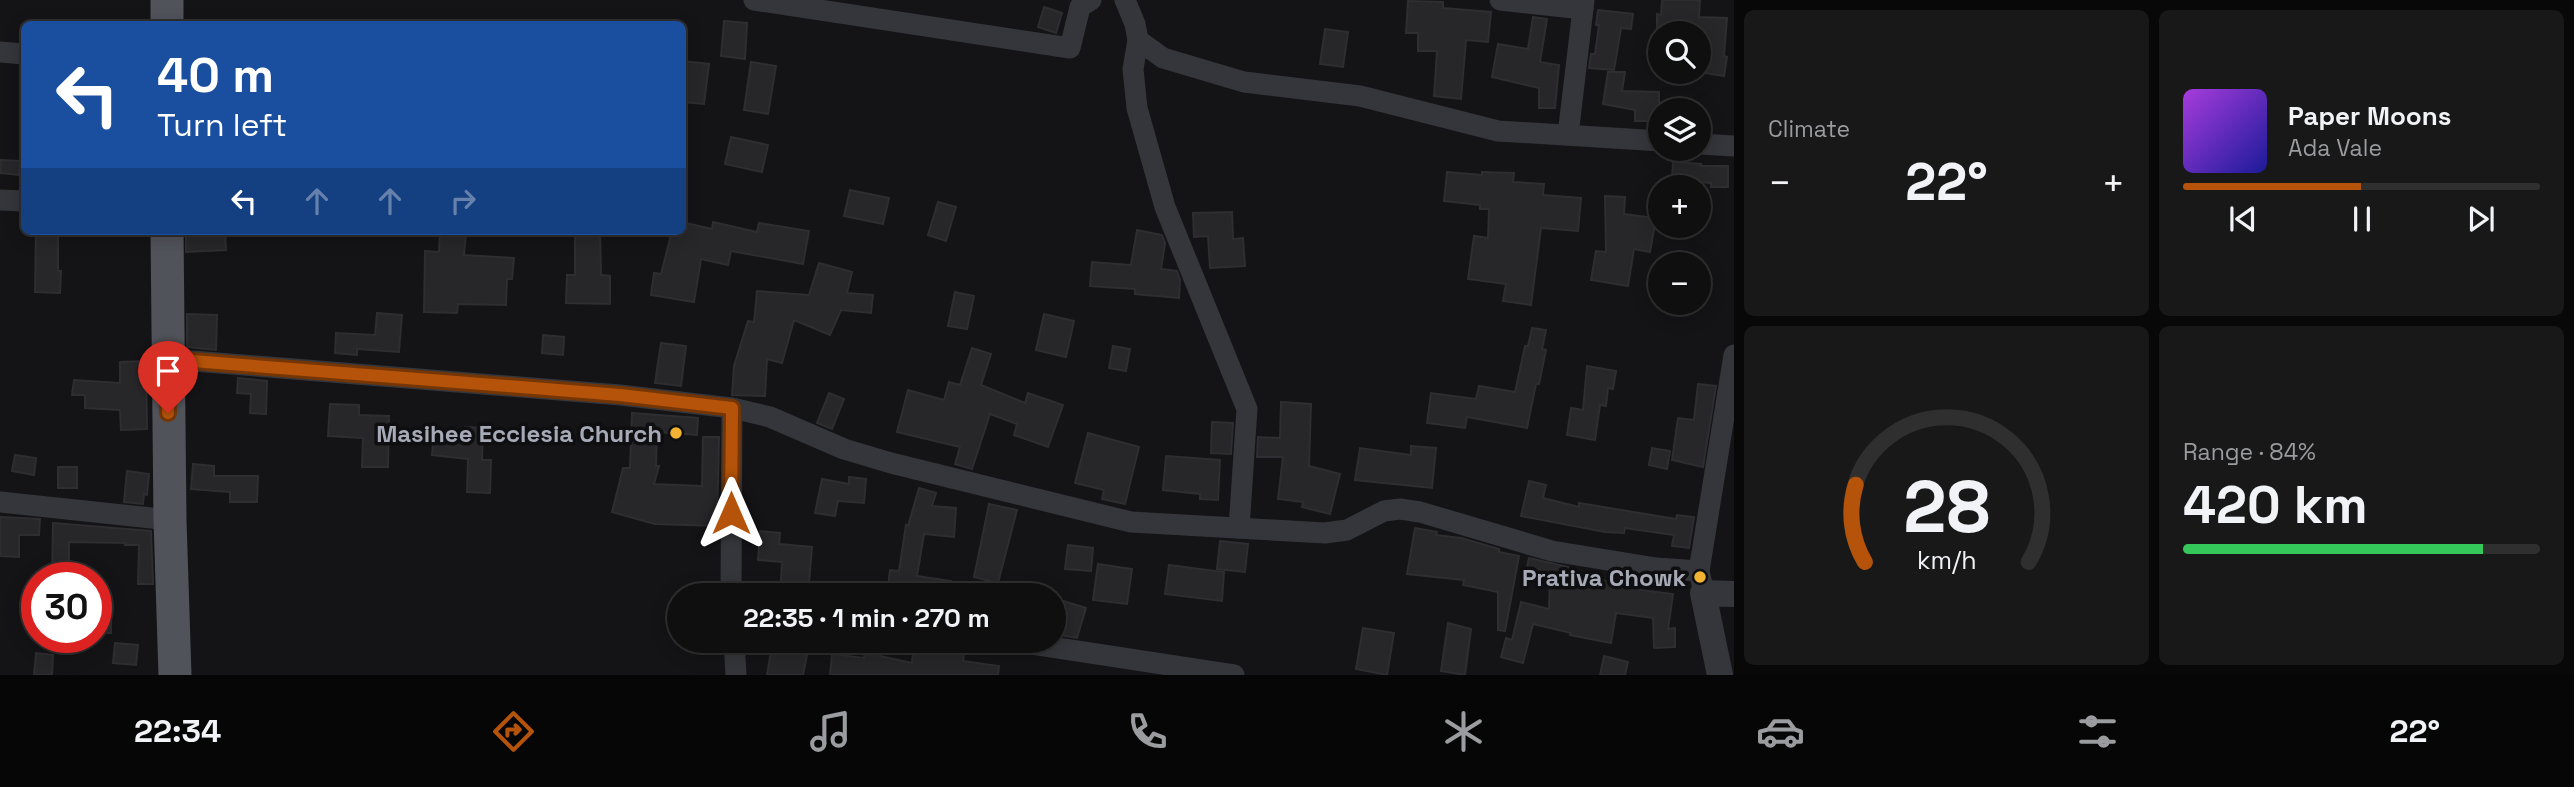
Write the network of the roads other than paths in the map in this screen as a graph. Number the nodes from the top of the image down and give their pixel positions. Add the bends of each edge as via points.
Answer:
1 (167, 0) edge
2 (754, 0) edge
3 (1091, 0) edge
4 (1125, 0) edge
5 (1500, 0) edge
6 (1584, 5) edge
7 (167, 21) edge
8 (1138, 40) junction
9 (0, 52) edge
10 (21, 54) edge
11 (1568, 135) junction
12 (1648, 140) edge
13 (1711, 145) edge
14 (1734, 146) edge
15 (0, 200) edge
16 (21, 201) edge
17 (167, 235) edge
18 (1734, 355) edge
19 (167, 359) junction
20 (732, 408) junction
21 (0, 502) edge
22 (170, 520) junction
23 (1239, 528) junction
24 (1701, 582) junction
25 (731, 583) edge
26 (1734, 594) edge
27 (1066, 649) edge
28 (735, 653) edge
29 (175, 675) edge
30 (736, 675) edge
31 (1234, 675) edge
32 (1720, 675) edge

1 - 7 main road
2 - 3 street via 1070,48 1080,7
4 - 8 street
5 - 6 street
6 - 11 street
8 - 11 street via 1163,58 1244,82 1360,96 1498,131
8 - 23 street via 1133,69 1137,108 1165,207 1247,410
9 - 10 street
11 - 12 street
13 - 14 street
15 - 16 street
17 - 19 main road
18 - 24 street
19 - 20 street
19 - 22 main road
20 - 23 street via 770,417 844,449 891,463 1131,522
20 - 25 street
21 - 22 street
22 - 29 main road
23 - 24 street via 1325,533 1347,530 1384,511 1400,509 1552,551 1656,568
24 - 26 street
24 - 32 street
27 - 31 street
28 - 30 street

